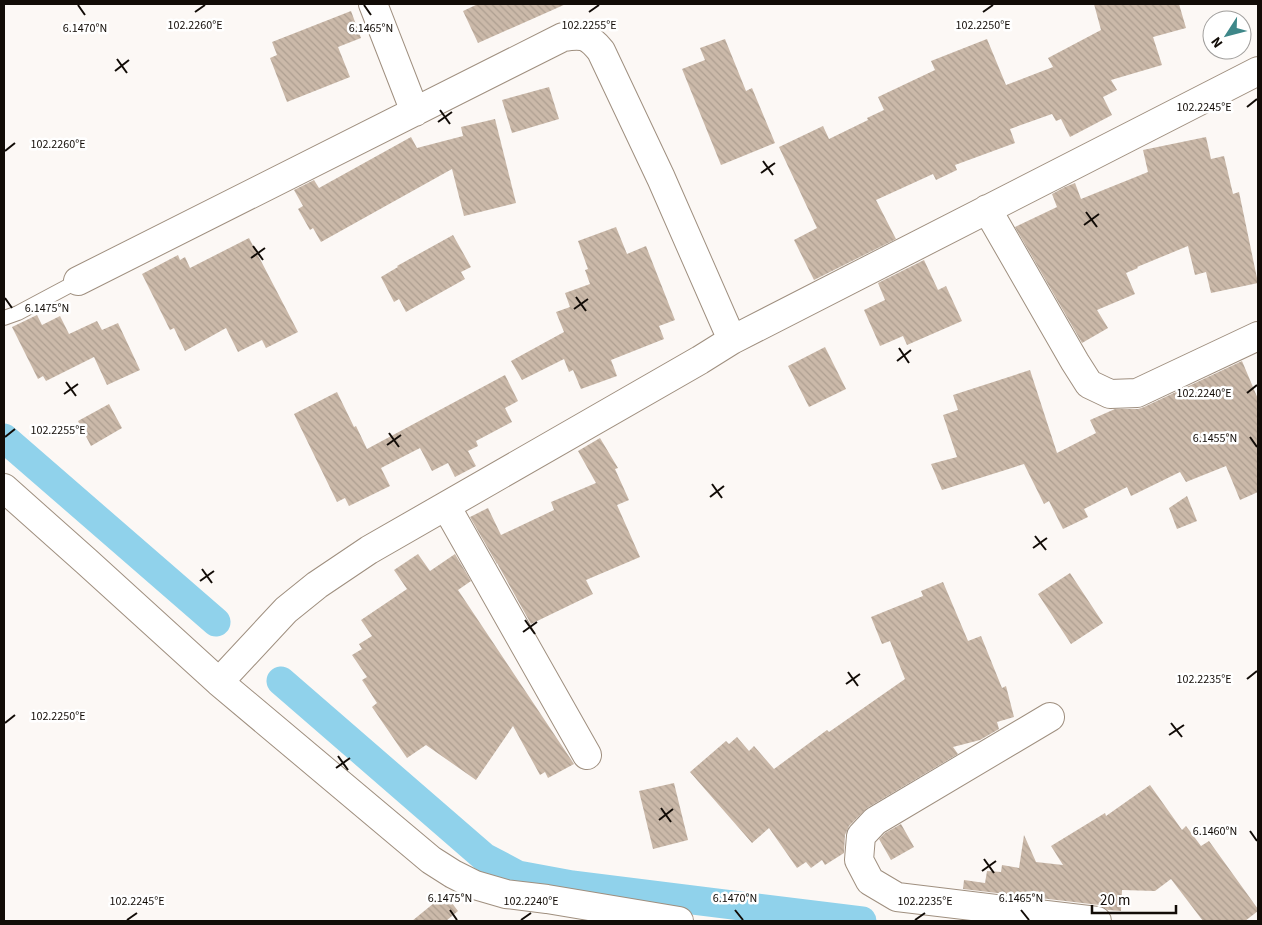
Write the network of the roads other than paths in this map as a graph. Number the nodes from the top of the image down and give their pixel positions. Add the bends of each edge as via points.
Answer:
1 (373, 4) edge
2 (1258, 71) edge
3 (414, 112) junction
4 (987, 209) junction
5 (78, 281) joint
6 (4, 318) edge
7 (1258, 336) edge
8 (732, 340) junction
9 (4, 488) edge
10 (446, 506) junction
11 (227, 673) junction
12 (1050, 716) dead end
13 (587, 755) dead end
14 (679, 921) edge
15 (1097, 921) edge

1 - 3 street
2 - 4 street
3 - 5 street
3 - 8 street via 563,37 577,34 592,40 601,51 661,178
4 - 7 street via 1089,384 1110,394 1136,393
4 - 8 street
5 - 6 lane
8 - 10 street
9 - 11 street via 86,561
10 - 11 street via 369,550 317,585 286,610
10 - 13 street
11 - 14 street via 431,860 453,874 506,894
12 - 15 street via 875,821 861,836 859,860 870,882 897,897

